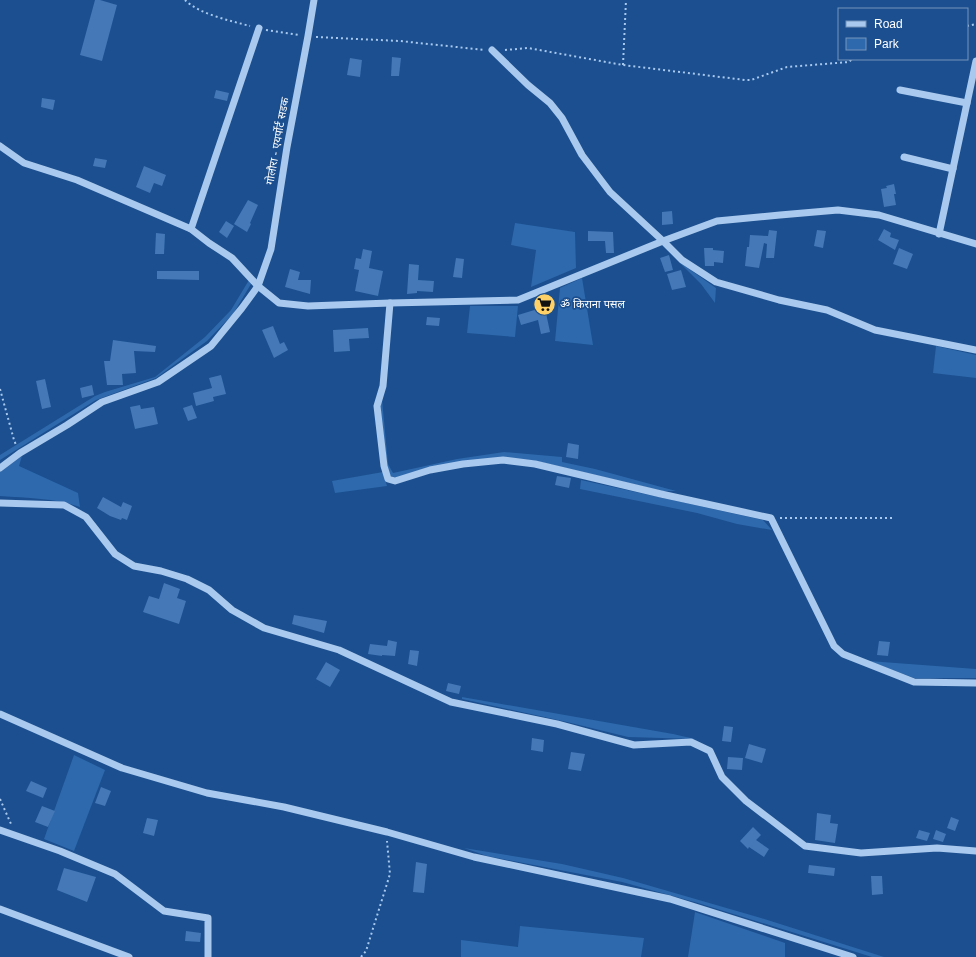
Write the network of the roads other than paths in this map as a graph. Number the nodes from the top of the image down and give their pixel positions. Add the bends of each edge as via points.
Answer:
1 (314, 0) edge
2 (259, 28) road end
3 (492, 50) road end
4 (976, 62) edge
5 (900, 90) dead end
6 (967, 103) junction
7 (0, 146) edge
8 (904, 157) dead end
9 (953, 169) junction
10 (191, 229) junction
11 (939, 234) junction
12 (663, 241) junction
13 (976, 244) edge
14 (258, 286) junction
15 (390, 303) junction
16 (976, 350) edge
17 (0, 468) edge
18 (0, 503) edge
19 (976, 683) edge
20 (0, 714) edge
21 (0, 830) edge
22 (976, 851) edge
23 (0, 909) edge
24 (129, 957) edge
25 (208, 957) edge
26 (853, 957) edge

1 - 14 street, गोलौरा - एयर्पोर्ट सडक via 286,147 271,249
2 - 10 street
3 - 12 street via 550,103 610,192
4 - 6 street
5 - 6 street
6 - 9 street
7 - 10 street via 24,163 77,180
8 - 9 street
9 - 11 street
10 - 14 street via 232,258
11 - 12 street via 879,216 838,210 716,222
11 - 13 street
12 - 15 street via 518,300
12 - 16 street via 682,260 716,282 778,300 827,310 875,330
14 - 15 street via 280,303 308,306
14 - 17 street, गोलौरा - एयर्पोर्ट सडक via 211,346 158,382 102,402
15 - 19 street via 383,386 377,406 384,466 388,479 395,481 430,470 503,460 535,464 771,518 834,646 843,654 914,682
18 - 22 street via 64,505 86,518 116,554 134,566 161,571 187,580 209,590 232,610 264,628 339,650 451,702 557,724 634,745 691,742 710,751 722,777 746,801 805,846 861,853 937,848
20 - 26 street via 122,768 207,793 284,807 474,857 670,899
21 - 25 street via 115,874 164,911 208,918
23 - 24 street

